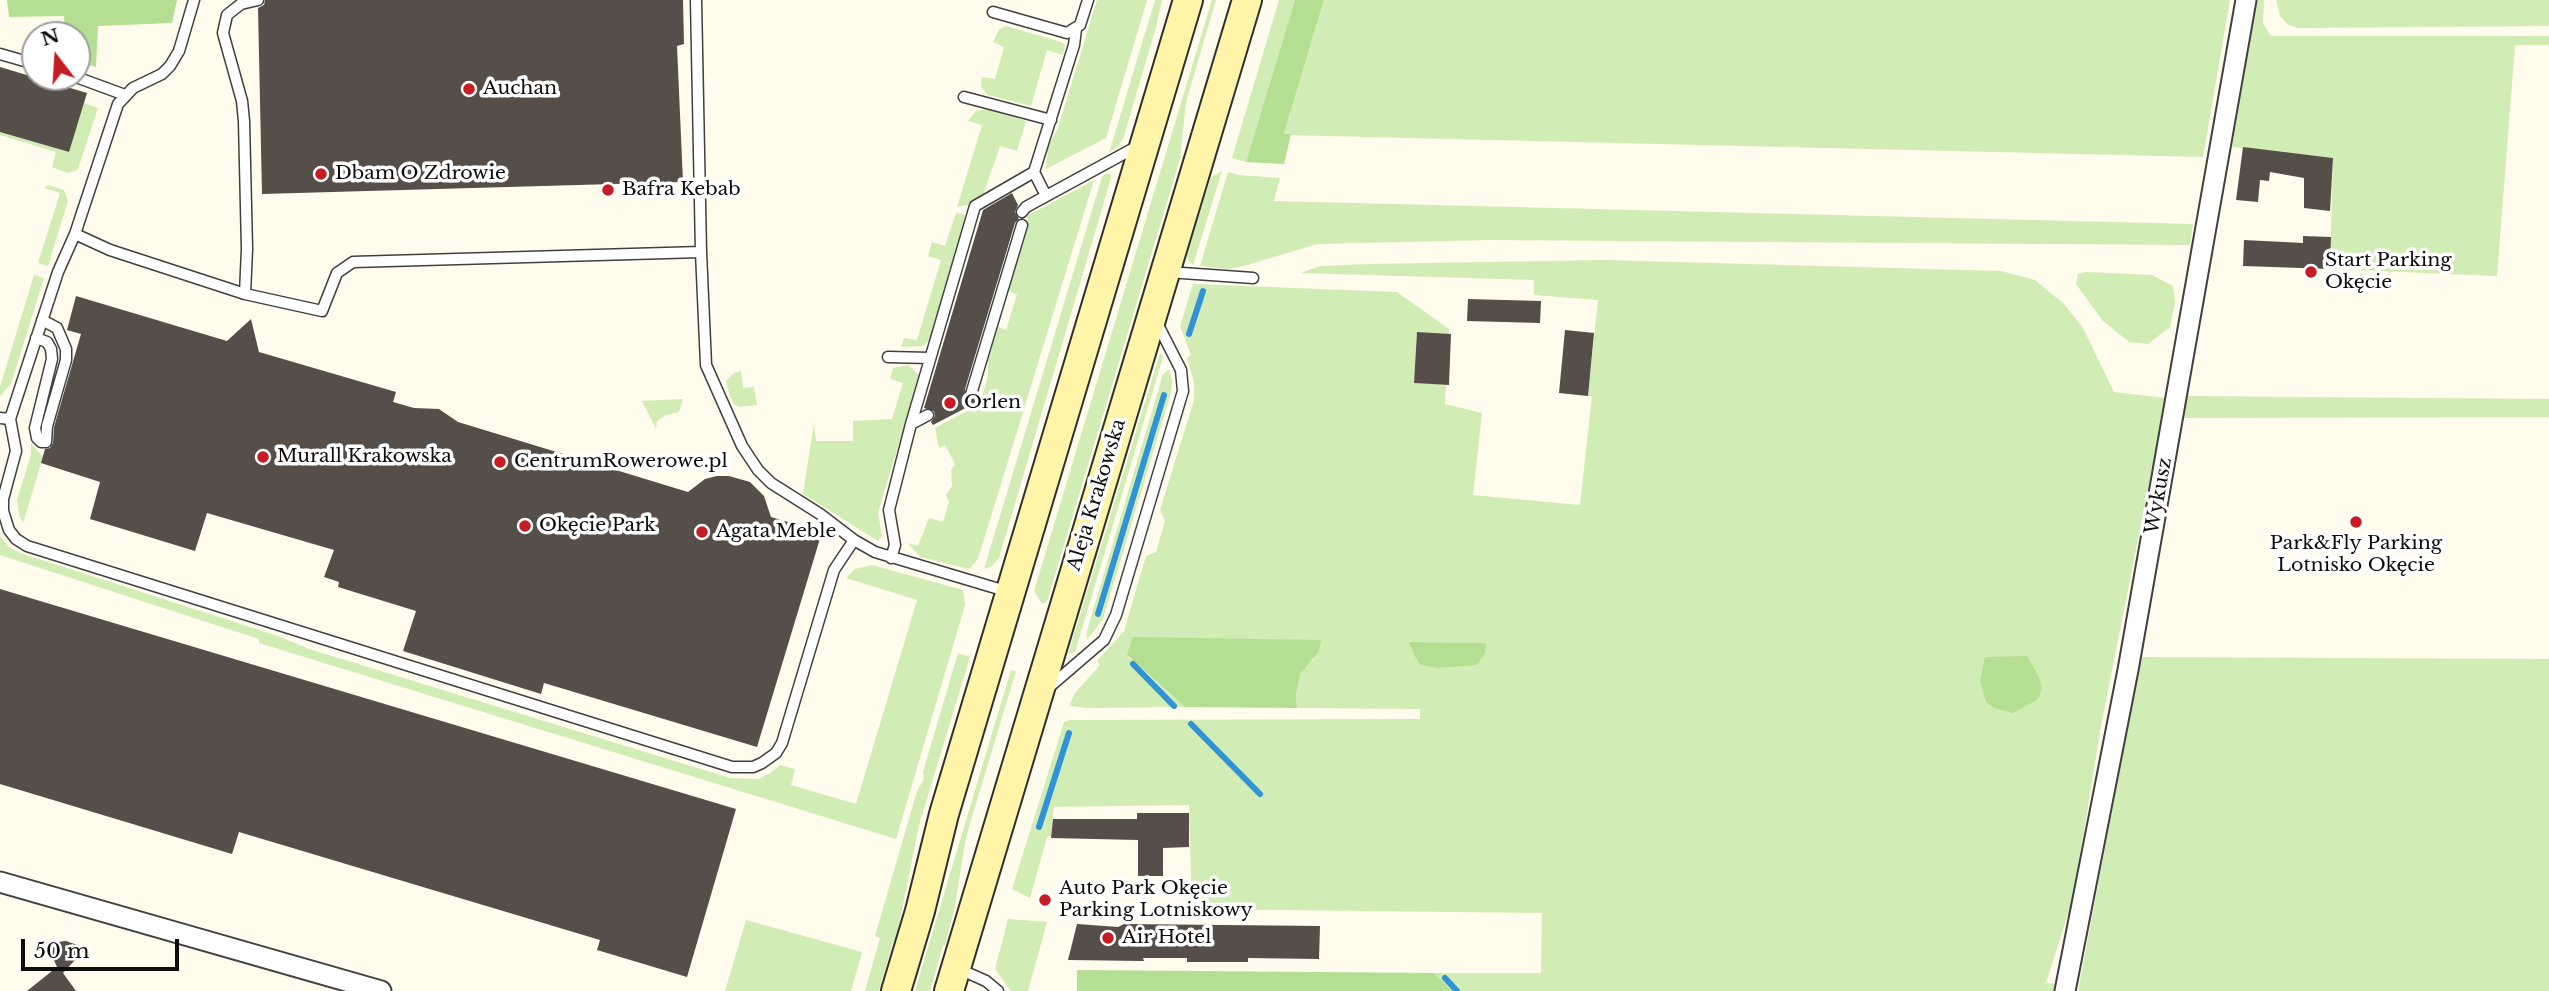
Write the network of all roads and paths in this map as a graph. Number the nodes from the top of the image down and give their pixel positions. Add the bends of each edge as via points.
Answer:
1 (194, 0) edge
2 (258, 0) edge
3 (696, 0) edge
4 (1088, 0) edge
5 (1188, 0) edge
6 (1247, 0) edge
7 (2246, 0) edge
8 (993, 12) dead end
9 (1076, 29) junction
10 (0, 54) edge
11 (21, 60) edge
12 (91, 83) edge
13 (125, 95) junction
14 (964, 97) dead end
15 (1051, 120) junction
16 (1144, 143) junction
17 (1034, 172) junction
18 (1046, 196) junction
19 (1022, 212) dead end
20 (1022, 225) dead end
21 (75, 234) junction
22 (701, 252) junction
23 (1164, 272) junction
24 (1253, 278) dead end
25 (245, 294) junction
26 (1152, 314) junction
27 (42, 320) junction
28 (36, 338) junction
29 (888, 358) dead end
30 (930, 358) junction
31 (972, 391) dead end
32 (928, 415) dead end
33 (5, 419) edge
34 (911, 424) junction
35 (854, 540) junction
36 (891, 558) junction
37 (1010, 592) junction
38 (1036, 698) junction
39 (0, 882) edge
40 (952, 979) edge
41 (381, 991) edge
42 (896, 991) edge
43 (998, 991) edge
44 (2065, 991) edge

1 - 13 lane via 170,66
2 - 25 lane via 241,4 228,15 223,33 244,121
3 - 22 lane
4 - 9 lane
5 - 16 main road
6 - 23 main road, Aleja Krakowska
7 - 44 street, Wykusz via 2128,670
8 - 9 lane via 1059,32
9 - 15 lane
10 - 11 lane
12 - 13 lane
13 - 21 lane via 118,104
14 - 15 lane
15 - 17 lane
16 - 18 lane
16 - 37 main road
17 - 18 lane
17 - 30 lane via 975,206 947,314
18 - 19 lane
20 - 31 lane
21 - 25 lane
21 - 27 lane
22 - 25 lane via 353,262 337,273 322,311
22 - 35 lane via 706,365 742,446 771,483
23 - 24 lane
23 - 26 main road, Aleja Krakowska
26 - 38 main road, Aleja Krakowska
26 - 38 lane via 1181,370 1183,391 1116,615 1104,640
27 - 28 lane
27 - 28 lane via 57,328 66,349 46,442 37,438 35,428 52,359 47,342
28 - 33 lane
29 - 30 lane
30 - 34 lane
32 - 34 lane
33 - 35 lane via 16,450 3,511 9,530 27,546 732,767 762,763 782,743 834,570
34 - 36 lane via 889,510 895,545
35 - 36 lane
36 - 37 lane
37 - 42 main road
38 - 40 main road, Aleja Krakowska
39 - 41 street
40 - 43 lane via 986,981

